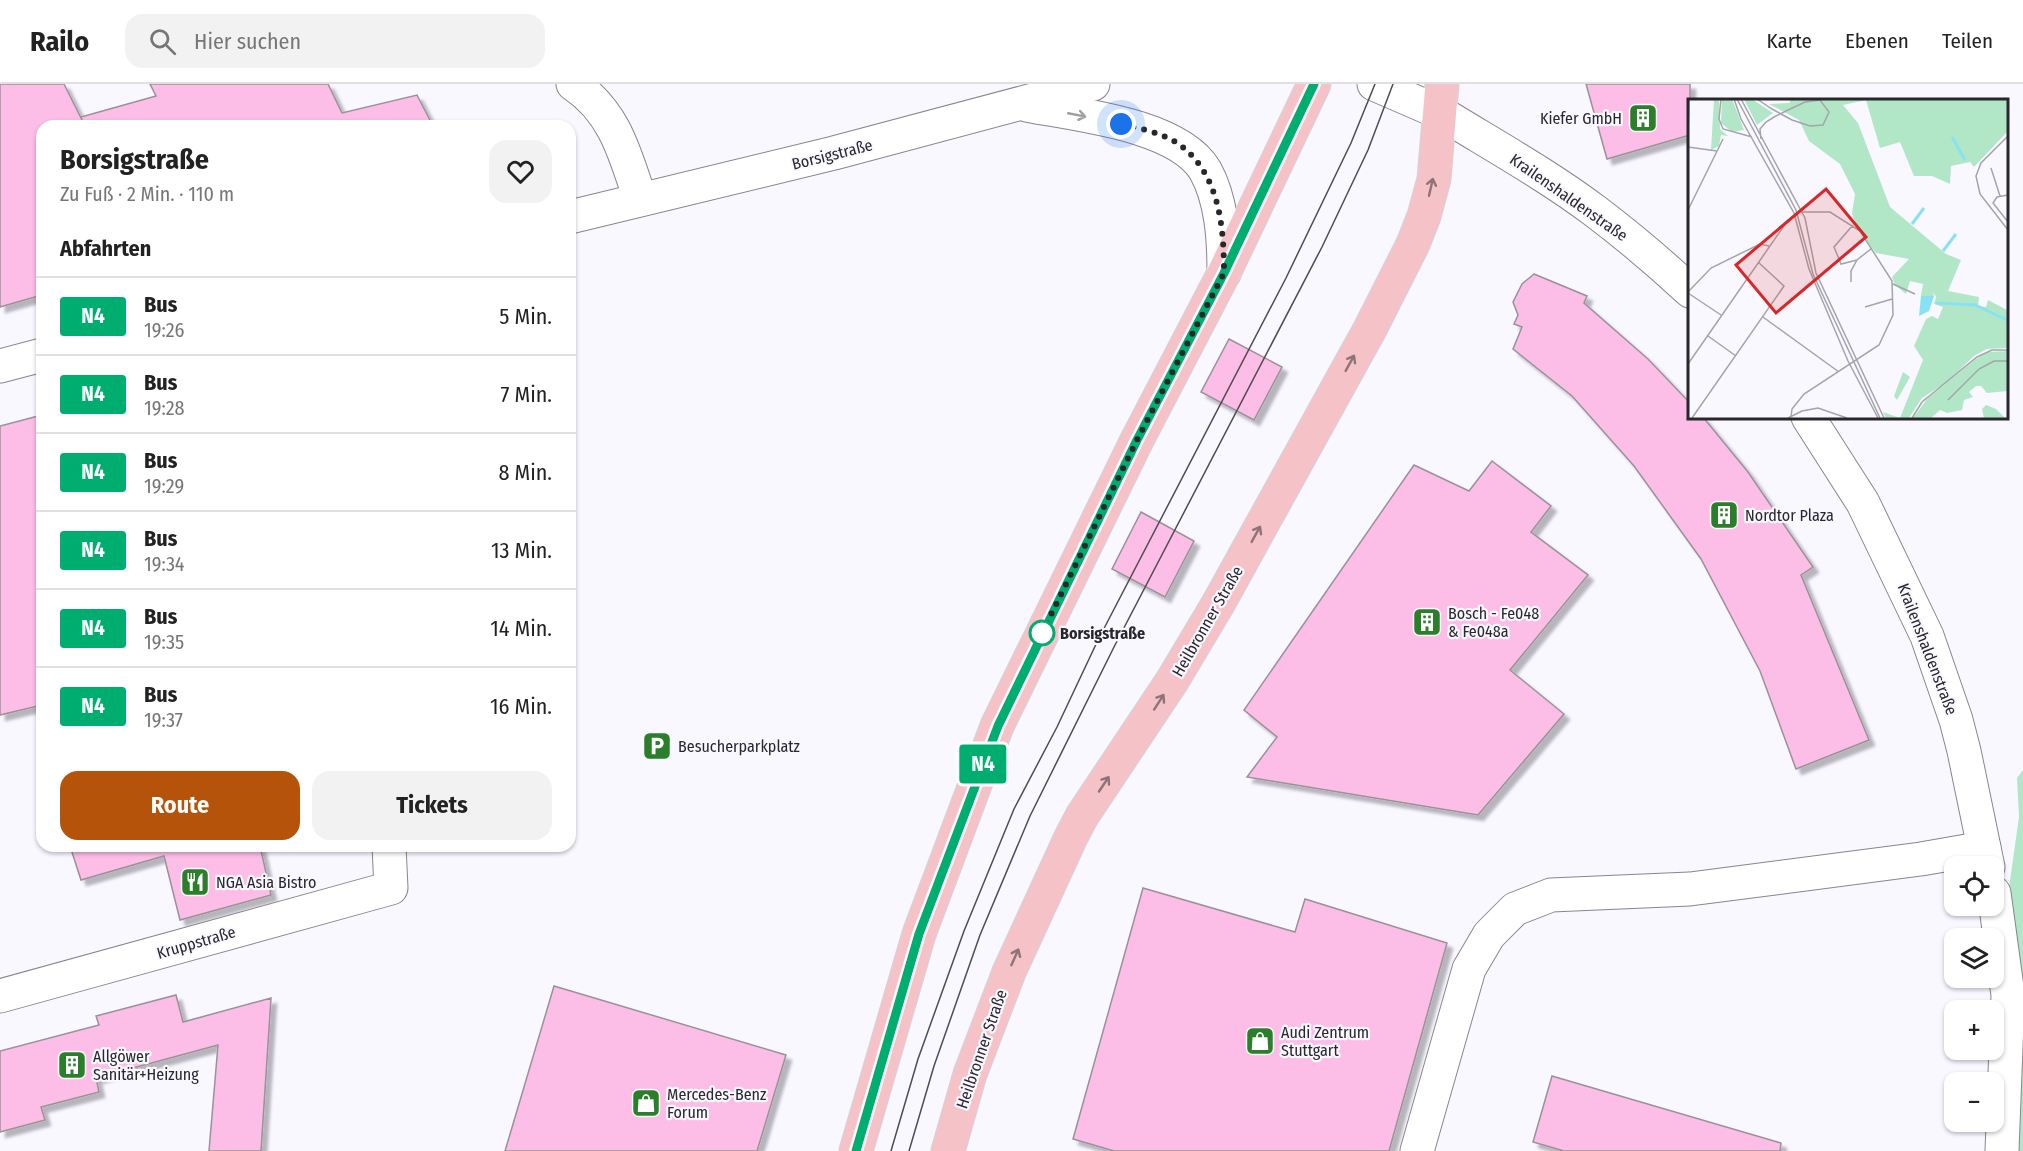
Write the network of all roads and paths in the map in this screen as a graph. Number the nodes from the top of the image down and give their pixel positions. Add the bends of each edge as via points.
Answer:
1 (573, 84) edge
2 (1093, 84) edge
3 (1314, 84) edge
4 (1374, 84) edge
5 (1442, 99) edge
6 (1019, 104) junction
7 (640, 199) junction
8 (576, 216) edge
9 (1224, 273) junction
10 (1688, 289) edge
11 (36, 357) edge
12 (0, 366) edge
13 (1809, 418) edge
14 (389, 852) edge
15 (1986, 856) edge
16 (1944, 858) edge
17 (1997, 916) edge
18 (0, 996) edge
19 (856, 1151) edge
20 (948, 1151) edge
21 (1417, 1151) edge
22 (2002, 1151) edge

1 - 7 street via 612,123
2 - 6 street, Borsigstraße
3 - 9 main road
4 - 5 street
5 - 10 street, Krailenshaldenstraße via 1521,162 1595,211
20 -> 5 main road, Heilbronner Straße via 970,1074 1009,972 1071,837 1218,604 1413,244 1434,178
6 - 7 street, Borsigstraße via 763,172
6 -> 9 street via 1131,126 1172,140 1185,150 1204,170 1218,206
7 - 8 street, Borsigstraße
9 - 19 main road via 1137,440 998,726 919,934
11 - 12 street
13 - 15 street, Krailenshaldenstraße via 1863,502 1927,636 1956,720
14 - 18 street, Kruppstraße via 391,888
16 - 21 street via 1690,889 1551,895 1515,909 1489,935 1469,969
17 - 22 street via 2008,995

